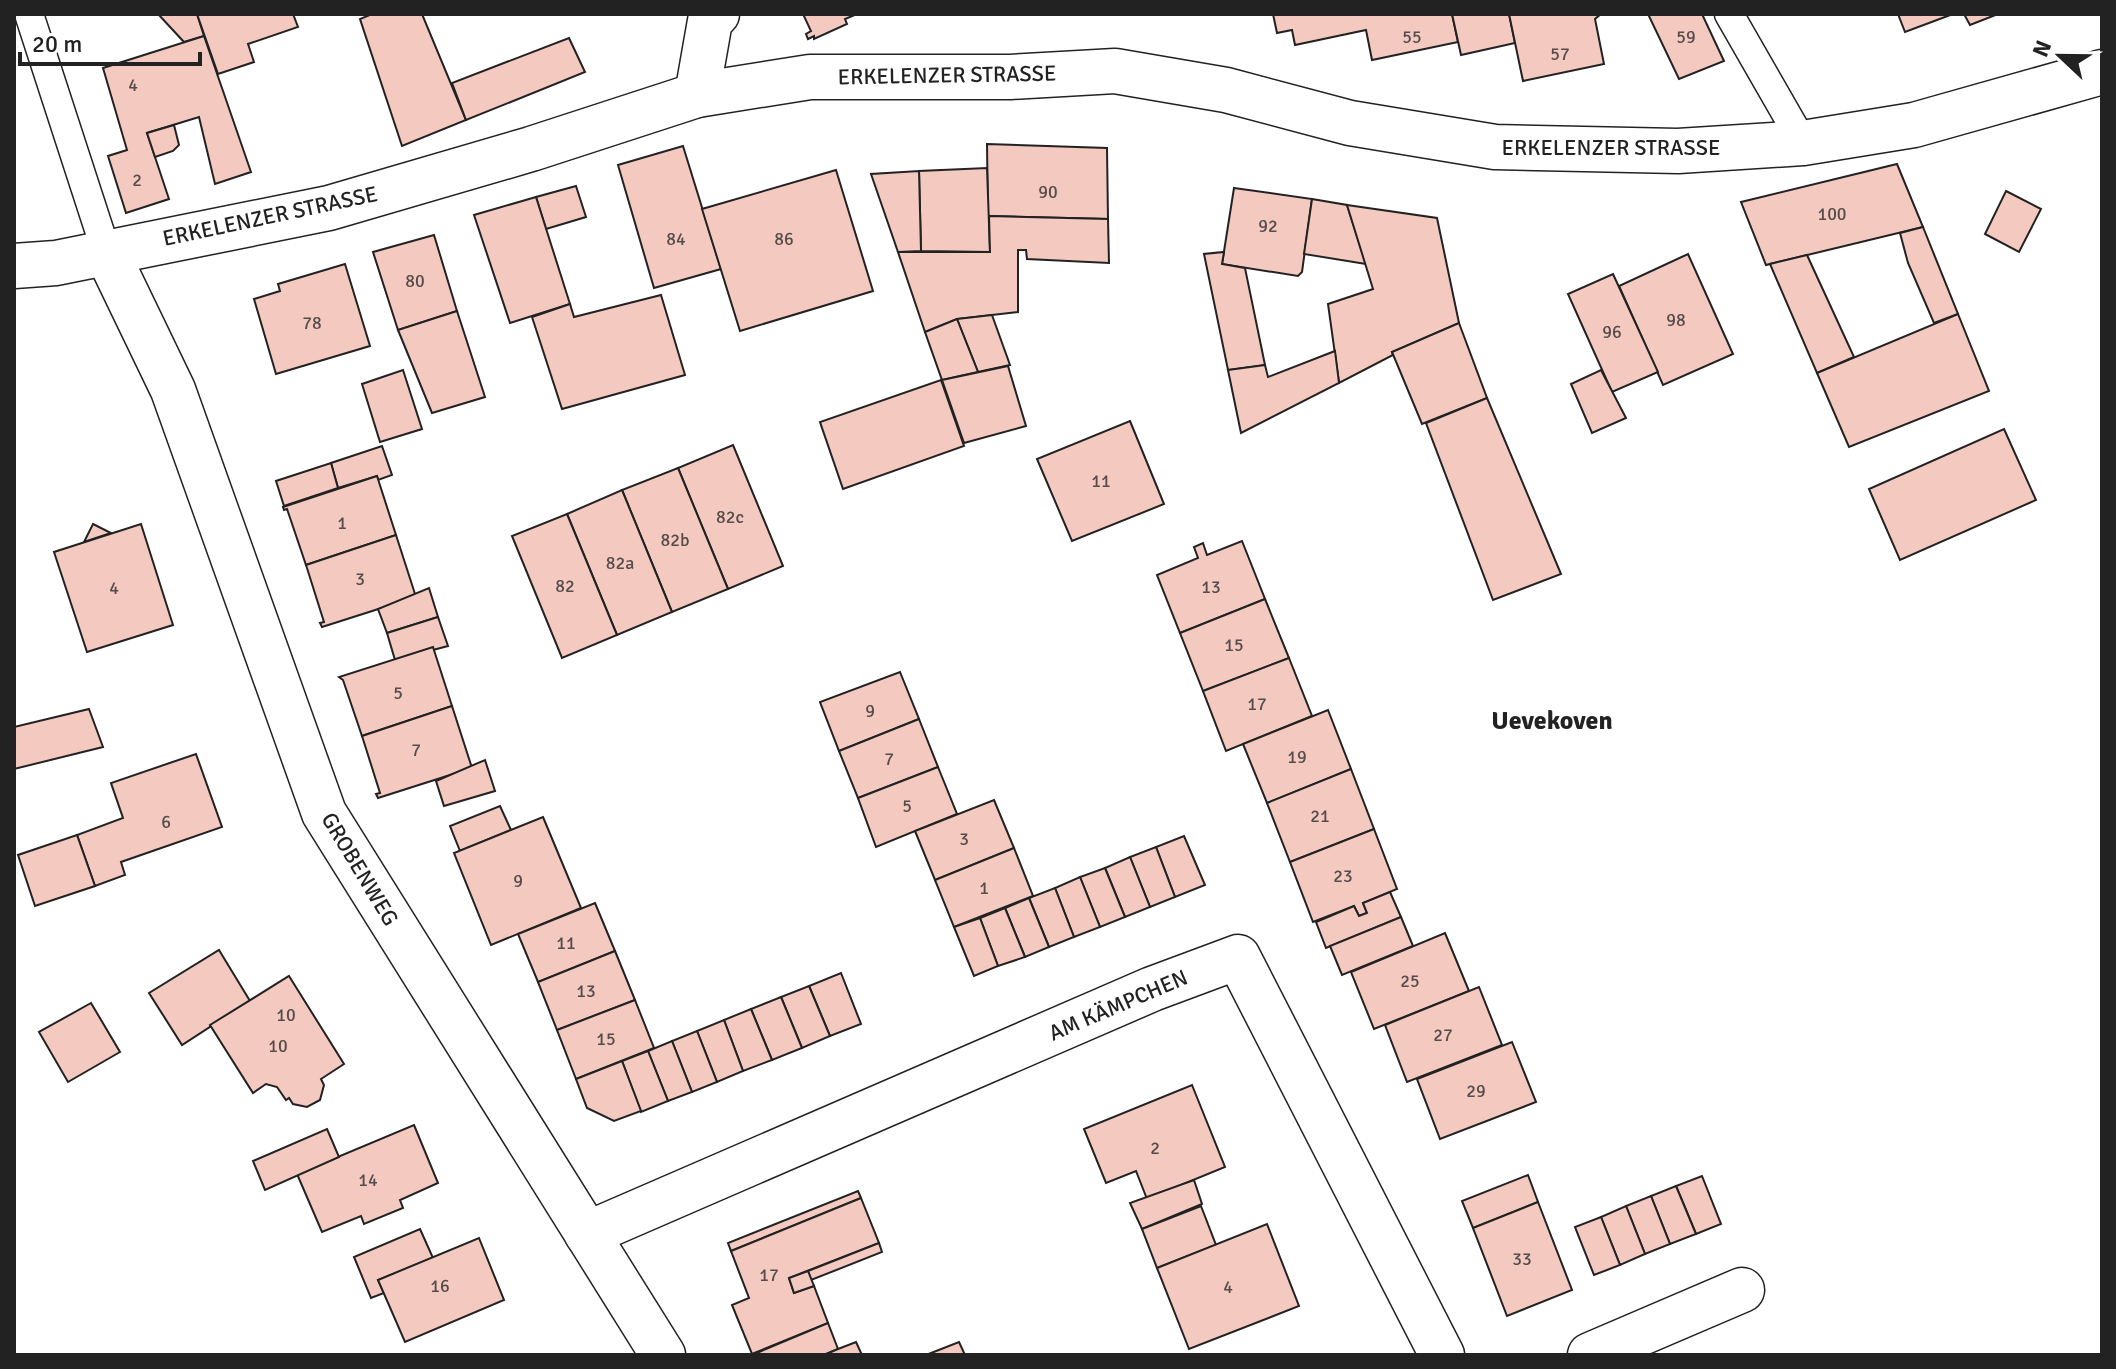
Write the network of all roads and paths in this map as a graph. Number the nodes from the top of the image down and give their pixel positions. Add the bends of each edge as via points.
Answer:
1 (29, 14) edge
2 (717, 14) edge
3 (1729, 14) edge
4 (2102, 72) edge
5 (697, 95) junction
6 (1803, 143) junction
7 (106, 251) junction
8 (14, 266) edge
9 (587, 1234) junction
10 (1742, 1290) dead end
11 (663, 1355) edge
12 (1442, 1355) edge
13 (1590, 1355) edge

1 - 7 lane
2 - 5 street via 710,21
3 - 6 lane
4 - 6 street, ERKELENZER STRASSE via 1914,125
5 - 6 street, ERKELENZER STRASSE via 810,77 1115,71 1226,90 1350,123 1495,147 1678,151
5 - 7 street, ERKELENZER STRASSE via 329,208
7 - 8 street, ERKELENZER STRASSE
7 - 9 street, GROBENWEG via 173,390 324,813
9 - 11 street, GROBENWEG
9 - 12 street, AM KÄMPCHEN via 1152,989 1238,957
10 - 13 street

